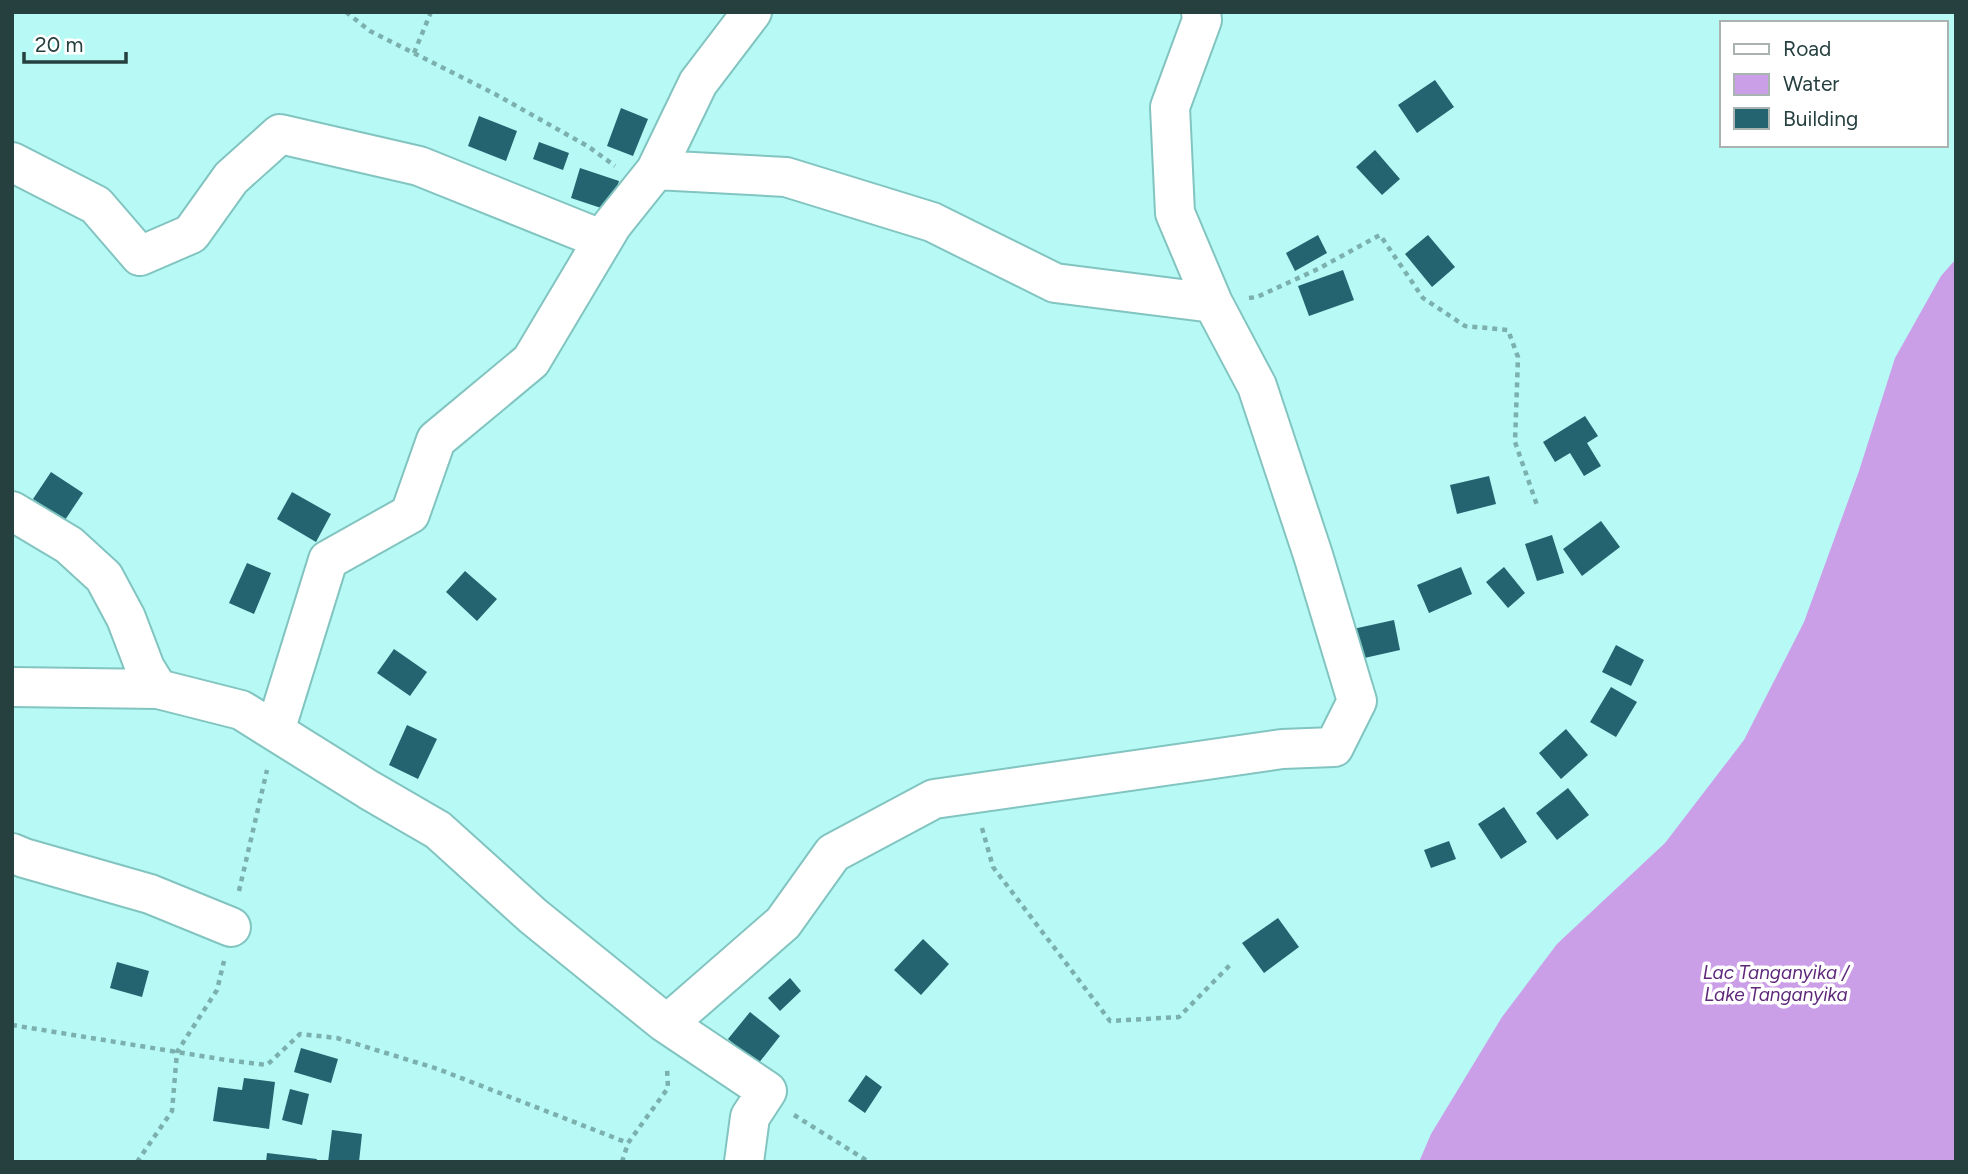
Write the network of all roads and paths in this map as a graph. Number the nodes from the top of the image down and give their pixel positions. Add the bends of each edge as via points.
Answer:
1 (346, 12) edge
2 (431, 12) edge
3 (752, 12) edge
4 (1201, 12) edge
5 (414, 53) junction
6 (12, 162) edge
7 (650, 178) junction
8 (603, 240) junction
9 (1213, 303) junction
10 (1538, 508) dead end
11 (12, 511) edge
12 (12, 687) edge
13 (158, 689) junction
14 (275, 731) junction
15 (972, 794) junction
16 (12, 853) edge
17 (231, 927) dead end
18 (1230, 965) dead end
19 (666, 1023) junction
20 (12, 1025) edge
21 (764, 1096) junction
22 (628, 1143) junction
23 (622, 1162) edge
24 (744, 1162) edge
25 (869, 1162) edge

1 - 5 path via 370,31
2 - 5 path
3 - 7 street via 698,83
4 - 9 street via 1170,107 1174,214
5 - 7 path
6 - 8 street via 96,205 140,256 191,234 231,178 280,134 419,166
7 - 8 street
7 - 9 street via 786,177 932,222 1055,283
8 - 14 street via 531,361 436,440 410,514 328,560
9 - 10 path via 1257,297 1380,235 1423,298 1465,326 1508,330 1518,357 1515,442
9 - 15 street via 1257,386 1357,701 1335,747 1282,749
11 - 13 street via 69,545 104,577
12 - 13 street
13 - 14 street via 241,710
14 - 19 street via 438,830 533,916
15 - 18 path via 993,867 1110,1021 1179,1017
15 - 19 street via 934,799 833,853 783,923
16 - 17 street via 150,894
19 - 21 street via 767,1091
19 - 22 path via 668,1088
20 - 22 path via 267,1065 300,1034 337,1038 438,1069
21 - 24 street via 750,1117
21 - 25 path
22 - 23 path

